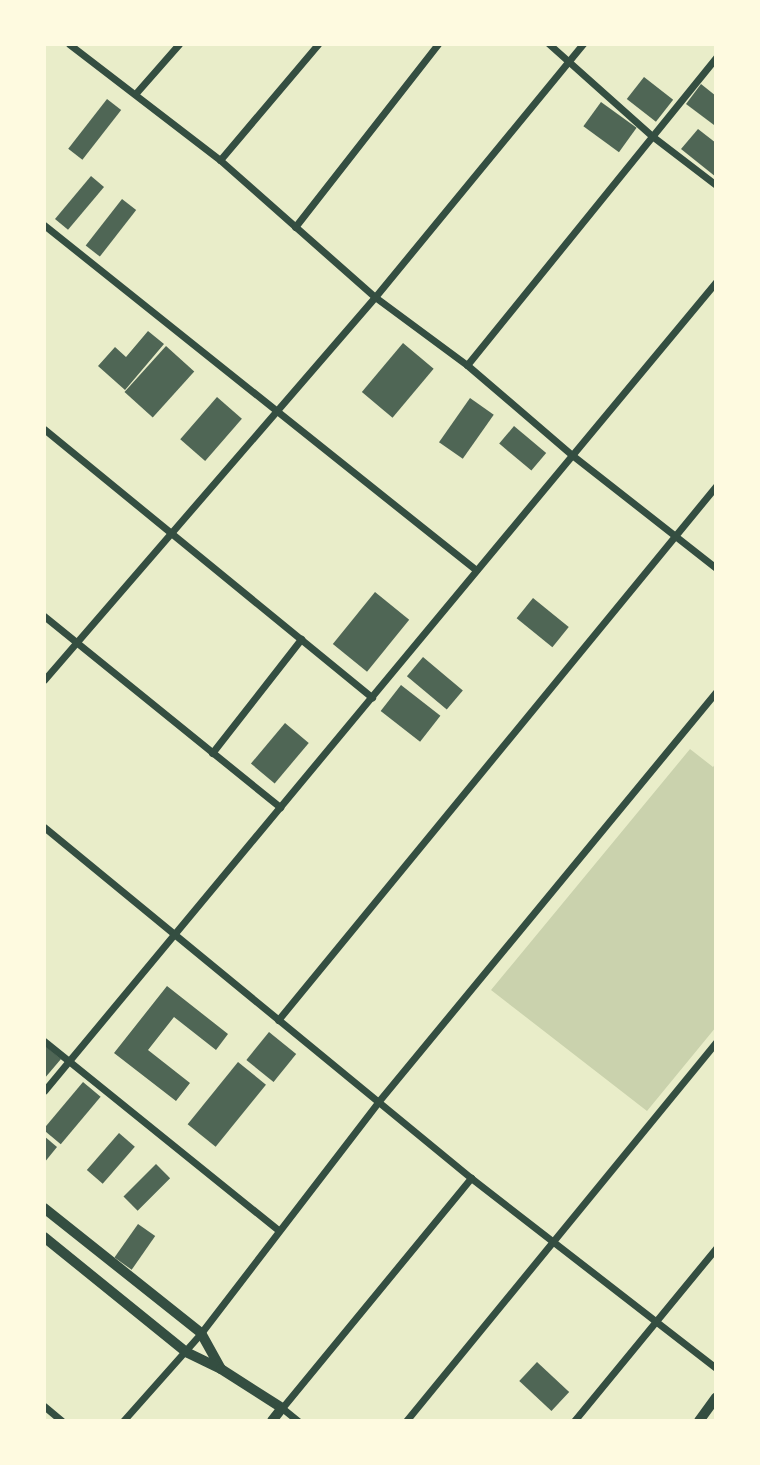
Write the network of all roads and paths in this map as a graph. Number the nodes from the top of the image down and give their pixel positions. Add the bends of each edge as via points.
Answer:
1 (69, 44) edge
2 (179, 44) edge
3 (318, 44) edge
4 (438, 44) edge
5 (549, 44) edge
6 (583, 44) edge
7 (716, 57) edge
8 (568, 61) junction
9 (136, 93) junction
10 (652, 135) junction
11 (220, 160) junction
12 (716, 185) edge
13 (44, 225) edge
14 (295, 227) junction
15 (716, 282) edge
16 (376, 297) junction
17 (467, 365) junction
18 (276, 411) junction
19 (44, 429) edge
20 (572, 455) junction
21 (716, 489) edge
22 (170, 532) junction
23 (676, 536) junction
24 (716, 568) edge
25 (476, 570) junction
26 (44, 616) edge
27 (301, 639) junction
28 (75, 641) junction
29 (44, 680) edge
30 (715, 695) edge
31 (372, 696) junction
32 (212, 752) junction
33 (280, 807) junction
34 (44, 827) edge
35 (174, 934) junction
36 (278, 1020) junction
37 (44, 1041) edge
38 (716, 1042) edge
39 (68, 1061) junction
40 (44, 1091) edge
41 (378, 1102) junction
42 (471, 1178) junction
43 (44, 1208) edge
44 (278, 1230) junction
45 (44, 1237) edge
46 (552, 1241) junction
47 (716, 1248) edge
48 (654, 1320) junction
49 (201, 1334) junction
50 (186, 1352) junction
51 (716, 1368) edge
52 (221, 1369) junction
53 (716, 1398) edge
54 (44, 1406) edge
55 (282, 1408) junction
56 (62, 1421) edge
57 (123, 1421) edge
58 (272, 1421) edge
59 (298, 1421) edge
60 (406, 1421) edge
61 (574, 1421) edge
62 (699, 1421) edge

1 - 9 street
2 - 9 street
3 - 11 street
4 - 14 street
5 - 8 street
6 - 8 street
7 - 10 street
8 - 10 street
8 - 16 street
9 - 11 street
10 - 12 street
10 - 17 street
11 - 14 street
13 - 18 street
14 - 16 street
15 - 20 street
16 - 17 street
16 - 18 street
17 - 20 street
18 - 22 street
18 - 25 street
19 - 22 street
20 - 23 street
20 - 25 street
21 - 23 street
22 - 27 street
22 - 28 street
23 - 24 street
23 - 36 street
25 - 31 street
26 - 28 street
27 - 31 street
27 - 32 street
28 - 29 street
28 - 32 street
30 - 41 street
31 - 33 street
32 - 33 street
33 - 35 street
34 - 35 street
35 - 36 street
35 - 39 street
36 - 41 street
37 - 39 street
38 - 46 street
39 - 40 street
39 - 44 street
41 - 42 street
41 - 44 street
42 - 46 street
42 - 55 street
43 - 49 street
44 - 49 street
45 - 50 street
46 - 48 street
46 - 60 street
47 - 48 street
48 - 51 street
48 - 61 street
49 - 50 street
49 - 52 street
50 - 52 street
50 - 57 street
52 - 55 street
53 - 62 street
54 - 56 street
55 - 58 street
55 - 59 street

